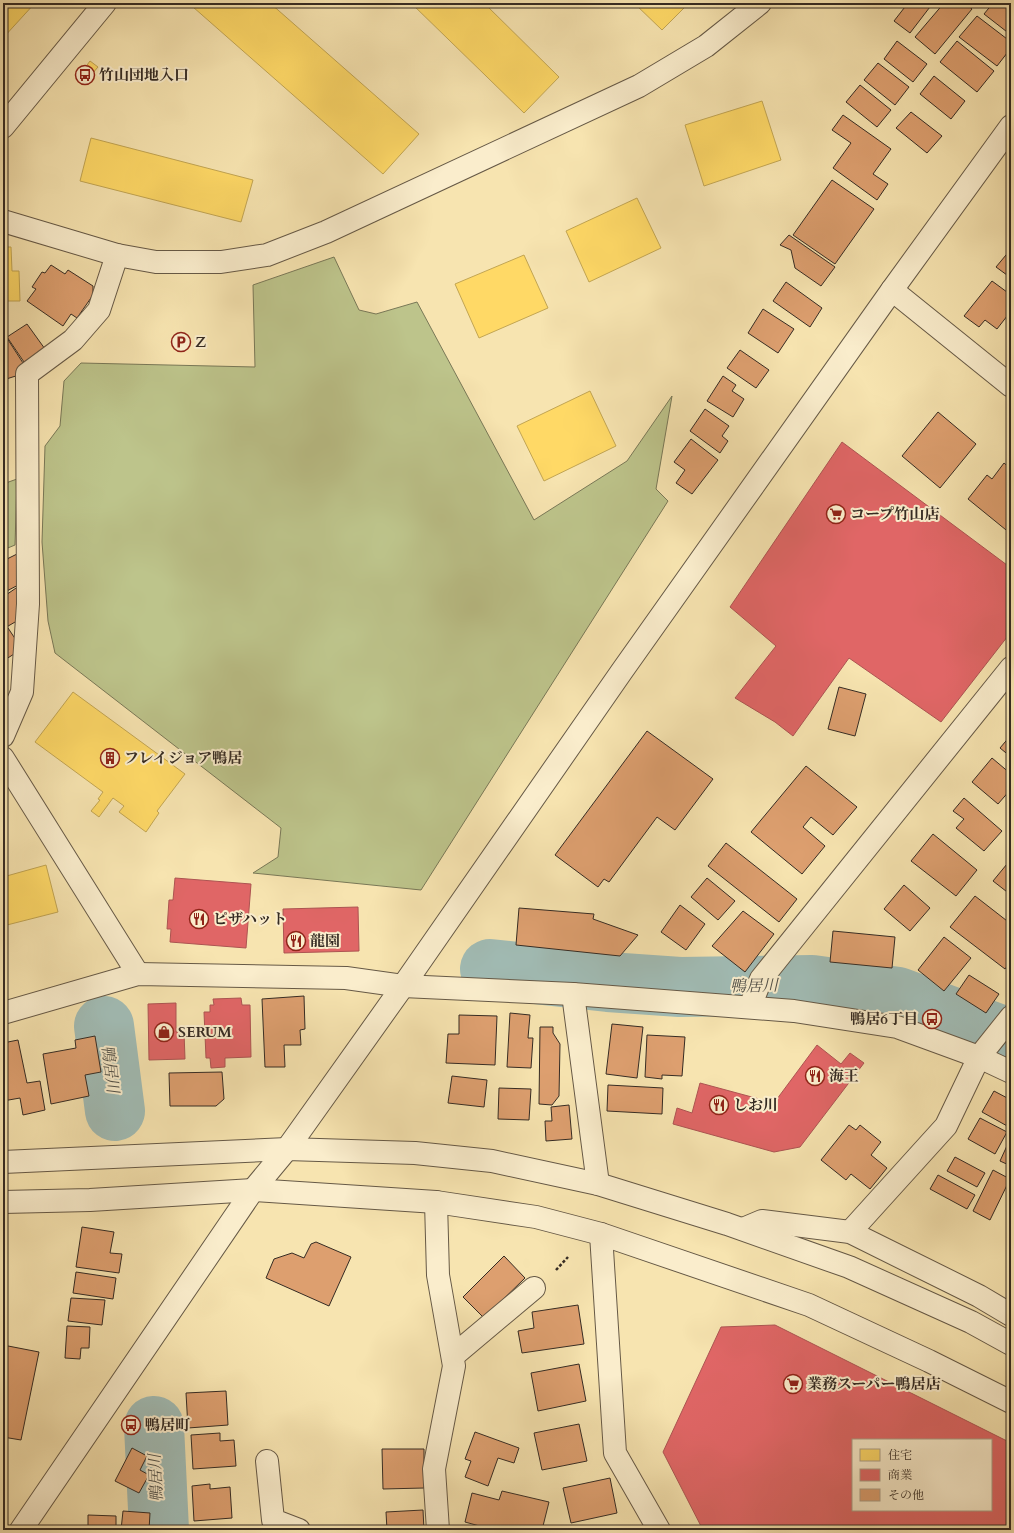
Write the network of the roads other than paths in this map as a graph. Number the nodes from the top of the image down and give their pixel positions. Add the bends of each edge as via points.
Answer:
1 (105, 3) edge
2 (760, 3) edge
3 (1011, 126) edge
4 (3, 127) edge
5 (3, 221) edge
6 (117, 255) junction
7 (892, 290) junction
8 (1011, 386) edge
9 (1011, 668) edge
10 (3, 736) edge
11 (3, 758) edge
12 (138, 974) junction
13 (403, 986) junction
14 (573, 994) junction
15 (750, 1007) junction
16 (3, 1013) edge
17 (1011, 1017) edge
18 (979, 1057) junction
19 (1011, 1072) edge
20 (287, 1149) junction
21 (3, 1162) edge
22 (598, 1184) junction
23 (253, 1190) junction
24 (3, 1202) edge
25 (436, 1202) junction
26 (743, 1229) junction
27 (850, 1232) junction
28 (601, 1234) junction
29 (534, 1288) dead end
30 (1011, 1315) edge
31 (1011, 1344) edge
32 (452, 1356) junction
33 (1011, 1402) edge
34 (267, 1461) dead end
35 (21, 1530) edge
36 (299, 1530) edge
37 (438, 1530) edge
38 (659, 1530) edge

1 - 4 street
2 - 6 street via 706,46 639,86 326,232 267,255 221,262 156,262
3 - 7 street
5 - 6 street
6 - 10 street via 99,310 73,340 27,374 28,612 22,692
7 - 8 street
7 - 13 street
9 - 15 street via 761,980
11 - 12 street
12 - 13 street via 346,978
12 - 16 street
13 - 14 street
13 - 20 street
14 - 15 street
14 - 22 street
15 - 18 street via 897,1027
17 - 18 street
18 - 19 street
18 - 27 street via 946,1126
20 - 21 street
20 - 22 street via 415,1153 484,1160
20 - 23 street
22 - 26 street
23 - 24 street via 90,1200
23 - 25 street
23 - 35 street
25 - 28 street via 536,1217
25 - 32 street via 438,1274
26 - 27 street via 762,1221
26 - 31 street via 849,1267 971,1322
27 - 30 street via 979,1296
28 - 33 street via 809,1305
28 - 38 street via 615,1453
29 - 32 street
32 - 37 street via 454,1366 434,1469
34 - 36 street via 273,1520

